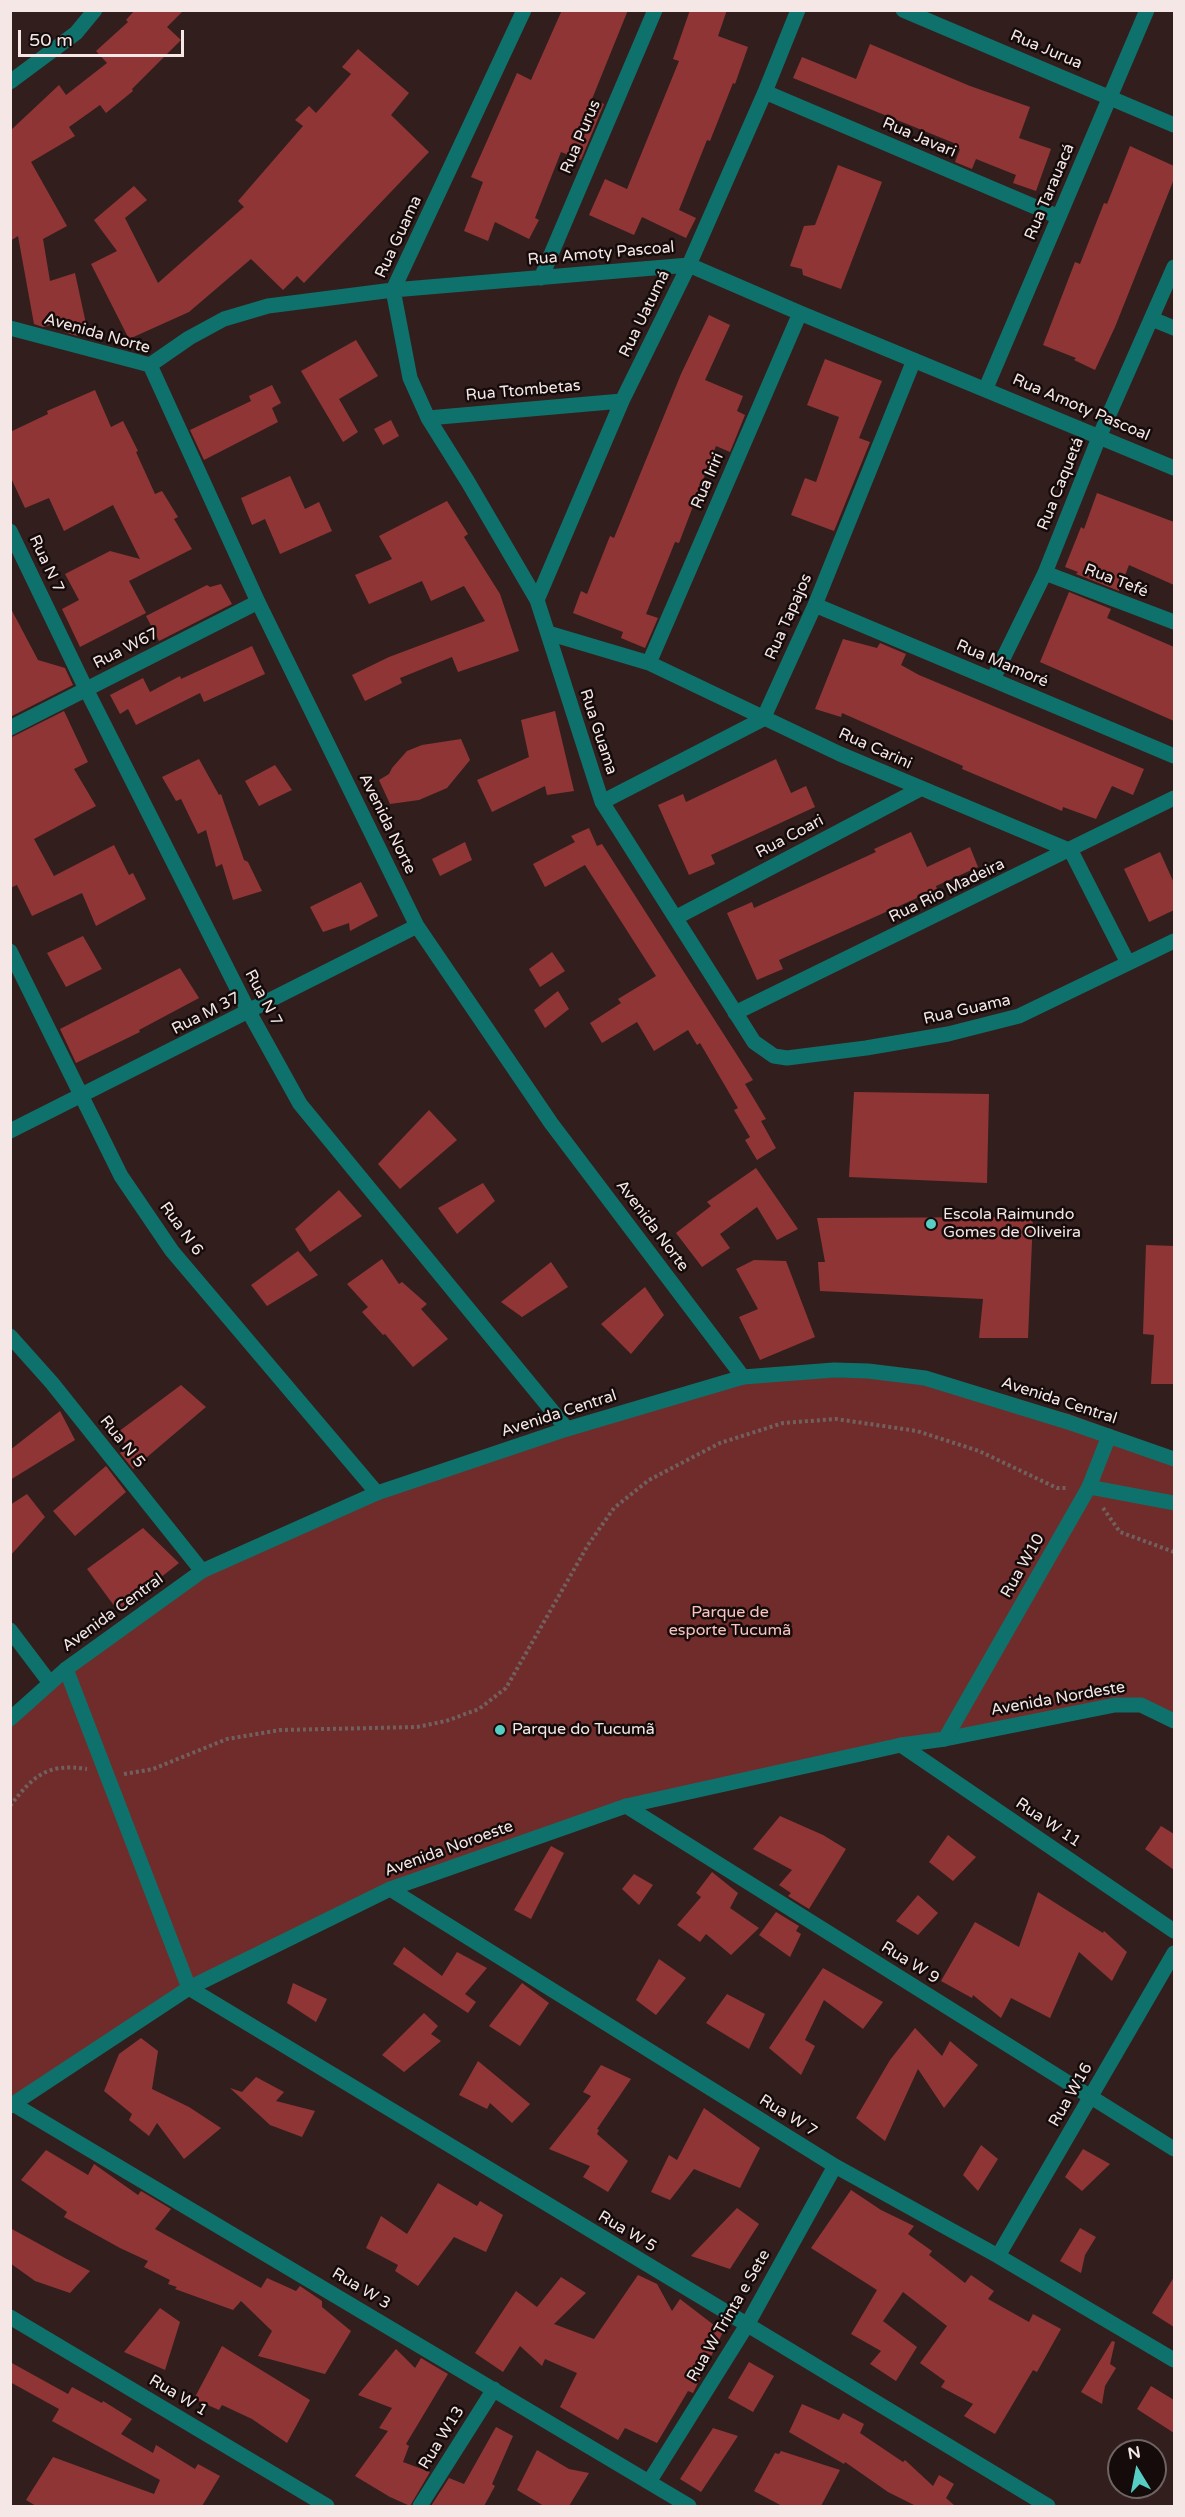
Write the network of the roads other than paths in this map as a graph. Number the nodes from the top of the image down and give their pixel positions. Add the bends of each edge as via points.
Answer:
1 (95, 10) edge
2 (524, 10) edge
3 (655, 10) edge
4 (798, 10) edge
5 (903, 10) edge
6 (1147, 10) edge
7 (10, 82) edge
8 (765, 92) junction
9 (1109, 96) junction
10 (1174, 125) edge
11 (1059, 217) junction
12 (689, 265) junction
13 (1174, 267) edge
14 (541, 278) junction
15 (393, 290) junction
16 (800, 313) junction
17 (1152, 319) junction
18 (10, 328) edge
19 (1174, 328) edge
20 (914, 360) junction
21 (150, 365) junction
22 (986, 388) junction
23 (622, 401) junction
24 (428, 418) junction
25 (1100, 435) junction
26 (1174, 468) edge
27 (10, 531) edge
28 (1045, 573) junction
29 (537, 600) junction
30 (258, 602) junction
31 (815, 605) junction
32 (1174, 622) edge
33 (548, 633) junction
34 (649, 663) junction
35 (993, 680) junction
36 (86, 689) junction
37 (763, 719) junction
38 (10, 728) edge
39 (1174, 756) edge
40 (920, 789) junction
41 (1174, 798) edge
42 (602, 802) junction
43 (1071, 851) junction
44 (677, 917) junction
45 (417, 926) junction
46 (1174, 942) edge
47 (10, 951) edge
48 (1128, 963) junction
49 (249, 1012) junction
50 (735, 1013) junction
51 (83, 1095) junction
52 (10, 1131) edge
53 (10, 1336) edge
54 (743, 1377) junction
55 (567, 1429) junction
56 (1109, 1436) junction
57 (1174, 1459) edge
58 (1089, 1487) junction
59 (377, 1493) junction
60 (1174, 1503) edge
61 (202, 1572) junction
62 (10, 1630) edge
63 (66, 1669) junction
64 (50, 1683) junction
65 (10, 1719) edge
66 (1174, 1721) edge
67 (945, 1738) junction
68 (901, 1745) junction
69 (626, 1806) junction
70 (390, 1889) junction
71 (1174, 1931) edge
72 (1174, 1953) edge
73 (189, 1988) junction
74 (1090, 2097) junction
75 (12, 2105) edge
76 (1174, 2149) edge
77 (835, 2166) junction
78 (998, 2256) junction
79 (10, 2317) edge
80 (747, 2325) junction
81 (1174, 2360) edge
82 (494, 2389) junction
83 (649, 2482) junction
84 (327, 2506) edge
85 (420, 2506) edge
86 (689, 2506) edge
87 (1048, 2506) edge

1 - 7 street via 75,33
2 - 15 street, Rua Guama
3 - 14 street, Rua Purus
4 - 8 street, Rua Uatumá
5 - 9 street, Rua Jurua
6 - 9 street, Rua Tarauacá
8 - 11 street, Rua Javari
8 - 12 street, Rua Uatumá
9 - 10 street, Rua Jurua
9 - 11 street, Rua Tarauacá
11 - 22 street, Rua Tarauacá
12 - 14 street, Rua Amoty Pascoal
12 - 16 street, Rua Amoty Pascoal
12 - 23 street, Rua Uatumá
13 - 17 street, Rua Caquetá
14 - 15 street, Rua Amoty Pascoal
15 - 21 street, Rua Amoty Pascoal via 268,306 224,319
15 - 24 street, Rua Guama via 410,378
16 - 20 street, Rua Amoty Pascoal
16 - 34 street, Rua Iriri
17 - 19 street
17 - 25 street, Rua Caquetá
18 - 21 street, Avenida Norte
20 - 22 street, Rua Amoty Pascoal
20 - 31 street, Rua Tapajos
21 - 30 street, Avenida Norte
22 - 25 street, Rua Amoty Pascoal
23 - 24 street, Rua Ttombetas
23 - 29 street, Rua Uatumá
24 - 29 street, Rua Guama
25 - 26 street, Rua Amoty Pascoal
25 - 28 street, Rua Caquetá
27 - 36 street, Rua N 7
28 - 32 street, Rua Tefé
28 - 35 street, Rua Caquetá
29 - 33 street, Rua Guama
30 - 36 street, Rua W67
30 - 45 street, Avenida Norte
31 - 35 street, Rua Mamoré
31 - 37 street, Rua Tapajos
33 - 34 street, Rua Carini
33 - 42 street, Rua Guama
34 - 37 street, Rua Carini
35 - 39 street, Rua Mamoré
36 - 38 street, Rua W67
36 - 49 street, Rua N 7
37 - 40 street, Rua Carini
37 - 42 street
40 - 43 street, Rua Carini
40 - 44 street, Rua Coari
41 - 43 street, Rua Rio Madeira
42 - 44 street, Rua Guama
43 - 48 street
43 - 50 street, Rua Rio Madeira
44 - 50 street, Rua Guama
45 - 49 street, Rua M 37
45 - 54 street, Avenida Norte via 551,1123
46 - 48 street, Rua Guama
47 - 51 street, Rua N 6
48 - 50 street, Rua Guama via 1019,1017 866,1048 787,1058 774,1056 754,1042
49 - 51 street, Rua M 37
49 - 55 street, Rua N 7 via 300,1104
51 - 52 street, Rua M 37
51 - 59 street, Rua N 6 via 121,1176 172,1251
53 - 61 street, Rua N 5
54 - 55 street, Avenida Central
54 - 56 street, Avenida Central via 834,1370 926,1378
55 - 59 street, Avenida Central
56 - 57 street, Avenida Central
56 - 58 street, Rua W10
58 - 60 street
58 - 67 street, Rua W10
59 - 61 street, Avenida Central
61 - 63 street, Avenida Central
62 - 64 street
63 - 64 street, Avenida Central
63 - 73 street
64 - 65 street, Avenida Central
66 - 67 street, Avenida Nordeste via 1141,1705 1115,1705
67 - 68 street, Avenida Noroeste
68 - 69 street, Avenida Noroeste
68 - 71 street, Rua W 11
69 - 70 street, Avenida Noroeste
69 - 74 street, Rua W 9
70 - 73 street, Avenida Noroeste
70 - 77 street, Rua W 7
72 - 74 street, Rua W16
73 - 75 street, Avenida Noroeste
73 - 80 street, Rua W 5
74 - 76 street, Rua W 9
74 - 78 street, Rua W16
75 - 82 street, Rua W 3
77 - 78 street, Rua W 7
77 - 80 street, Rua W Trinta e Sete
78 - 81 street, Rua W 7
79 - 84 street, Rua W 1
80 - 83 street, Rua W Trinta e Sete
80 - 87 street, Rua W 5
82 - 83 street, Rua W 3
82 - 85 street, Rua W13
83 - 86 street, Rua W 3

